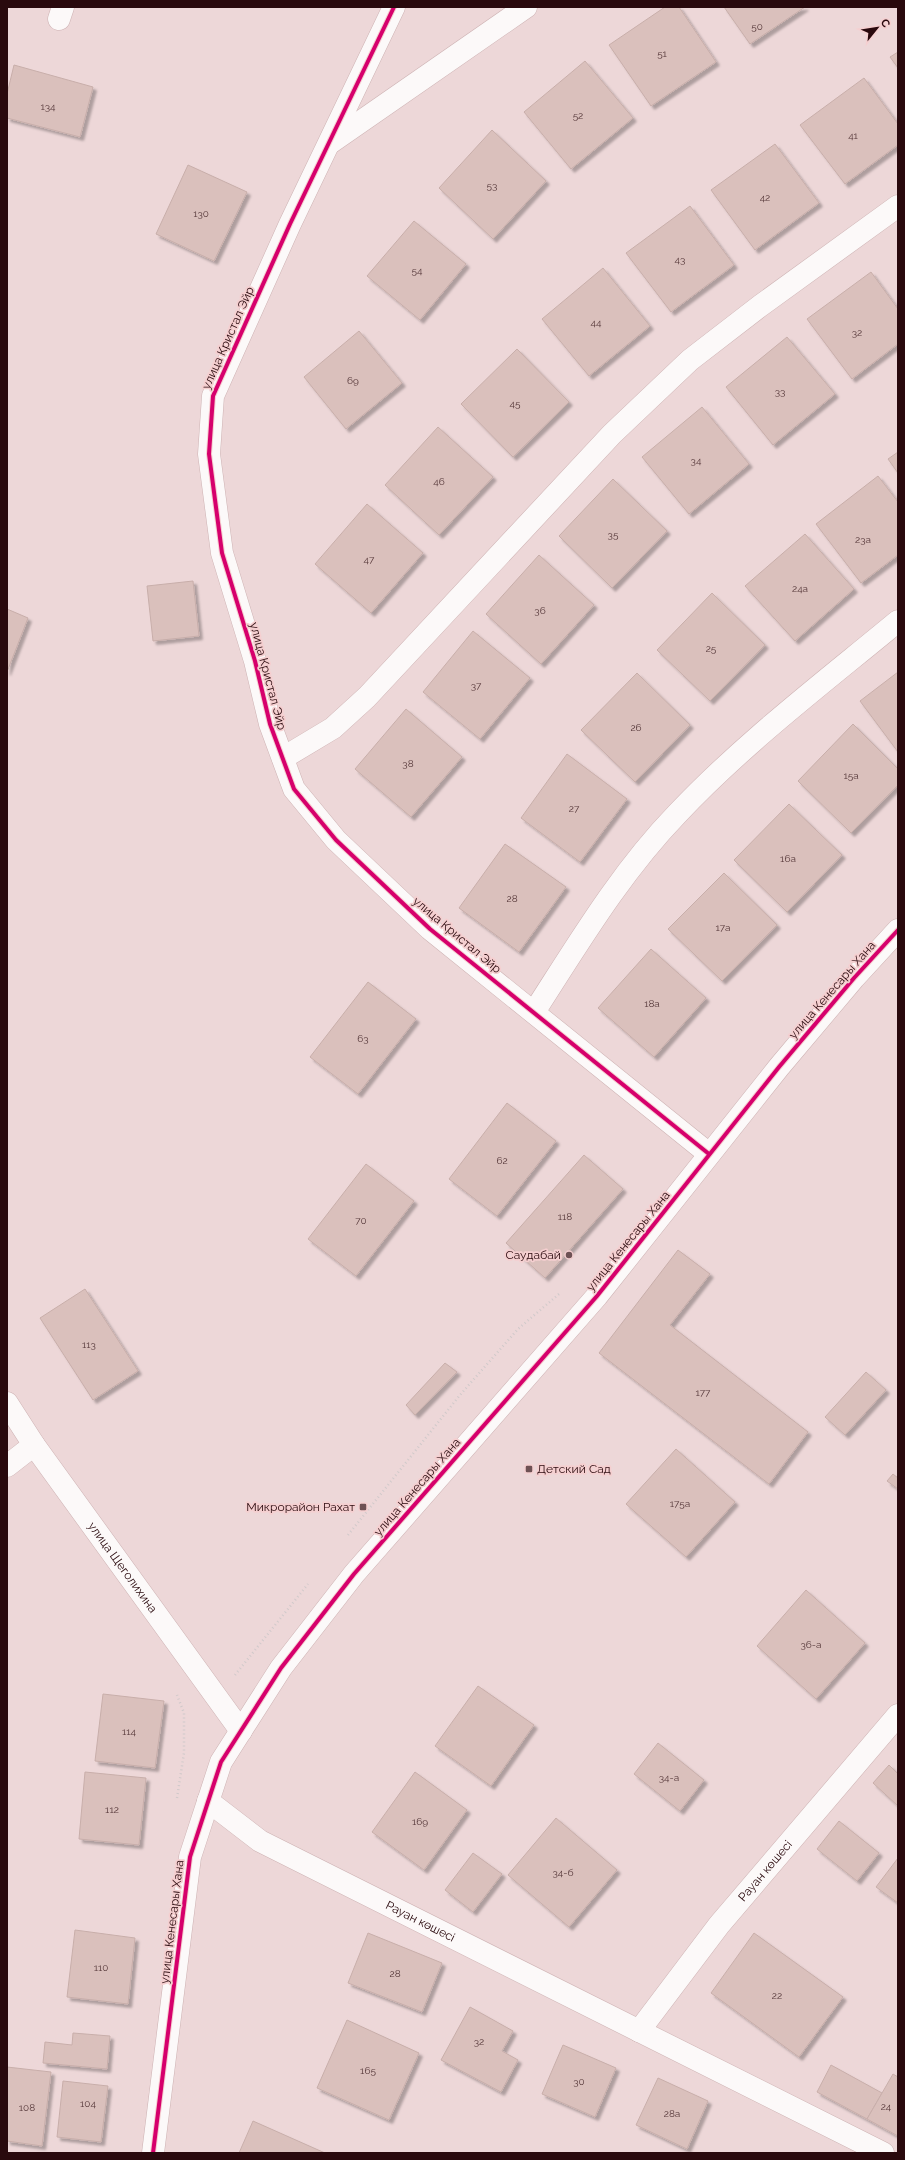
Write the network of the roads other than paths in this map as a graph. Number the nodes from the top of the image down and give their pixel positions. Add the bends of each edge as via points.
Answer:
1 (394, 7) edge
2 (526, 7) edge
3 (329, 144) junction
4 (898, 206) edge
5 (898, 621) edge
6 (283, 758) junction
7 (898, 930) edge
8 (534, 1012) junction
9 (709, 1154) junction
10 (7, 1403) edge
11 (34, 1445) junction
12 (7, 1466) edge
13 (898, 1715) edge
14 (241, 1730) junction
15 (208, 1801) junction
16 (639, 2031) junction
17 (153, 2153) edge
18 (883, 2153) edge

1 - 3 street, улица Кристал Эйр
2 - 3 street
3 - 6 street, улица Кристал Эйр via 213,396 209,454 222,553 255,661 270,724
4 - 6 street via 690,360 612,434 366,697 333,728
5 - 8 street via 741,752 676,814 616,887
6 - 8 street, улица Кристал Эйр via 294,789 336,840 430,929
7 - 9 street, улица Кенесары Хана via 849,984
8 - 9 street, улица Кристал Эйр
9 - 14 street, улица Кенесары Хана via 597,1296 354,1574 281,1668
10 - 11 street, улица Щеголихина
11 - 12 street
11 - 14 street, улица Щеголихина
13 - 16 street, Рауан көшесі via 719,1925
14 - 15 street, улица Кенесары Хана via 221,1762
15 - 16 street, Рауан көшесі via 260,1841
15 - 17 street, улица Кенесары Хана via 190,1857
16 - 18 street, Рауан көшесі

